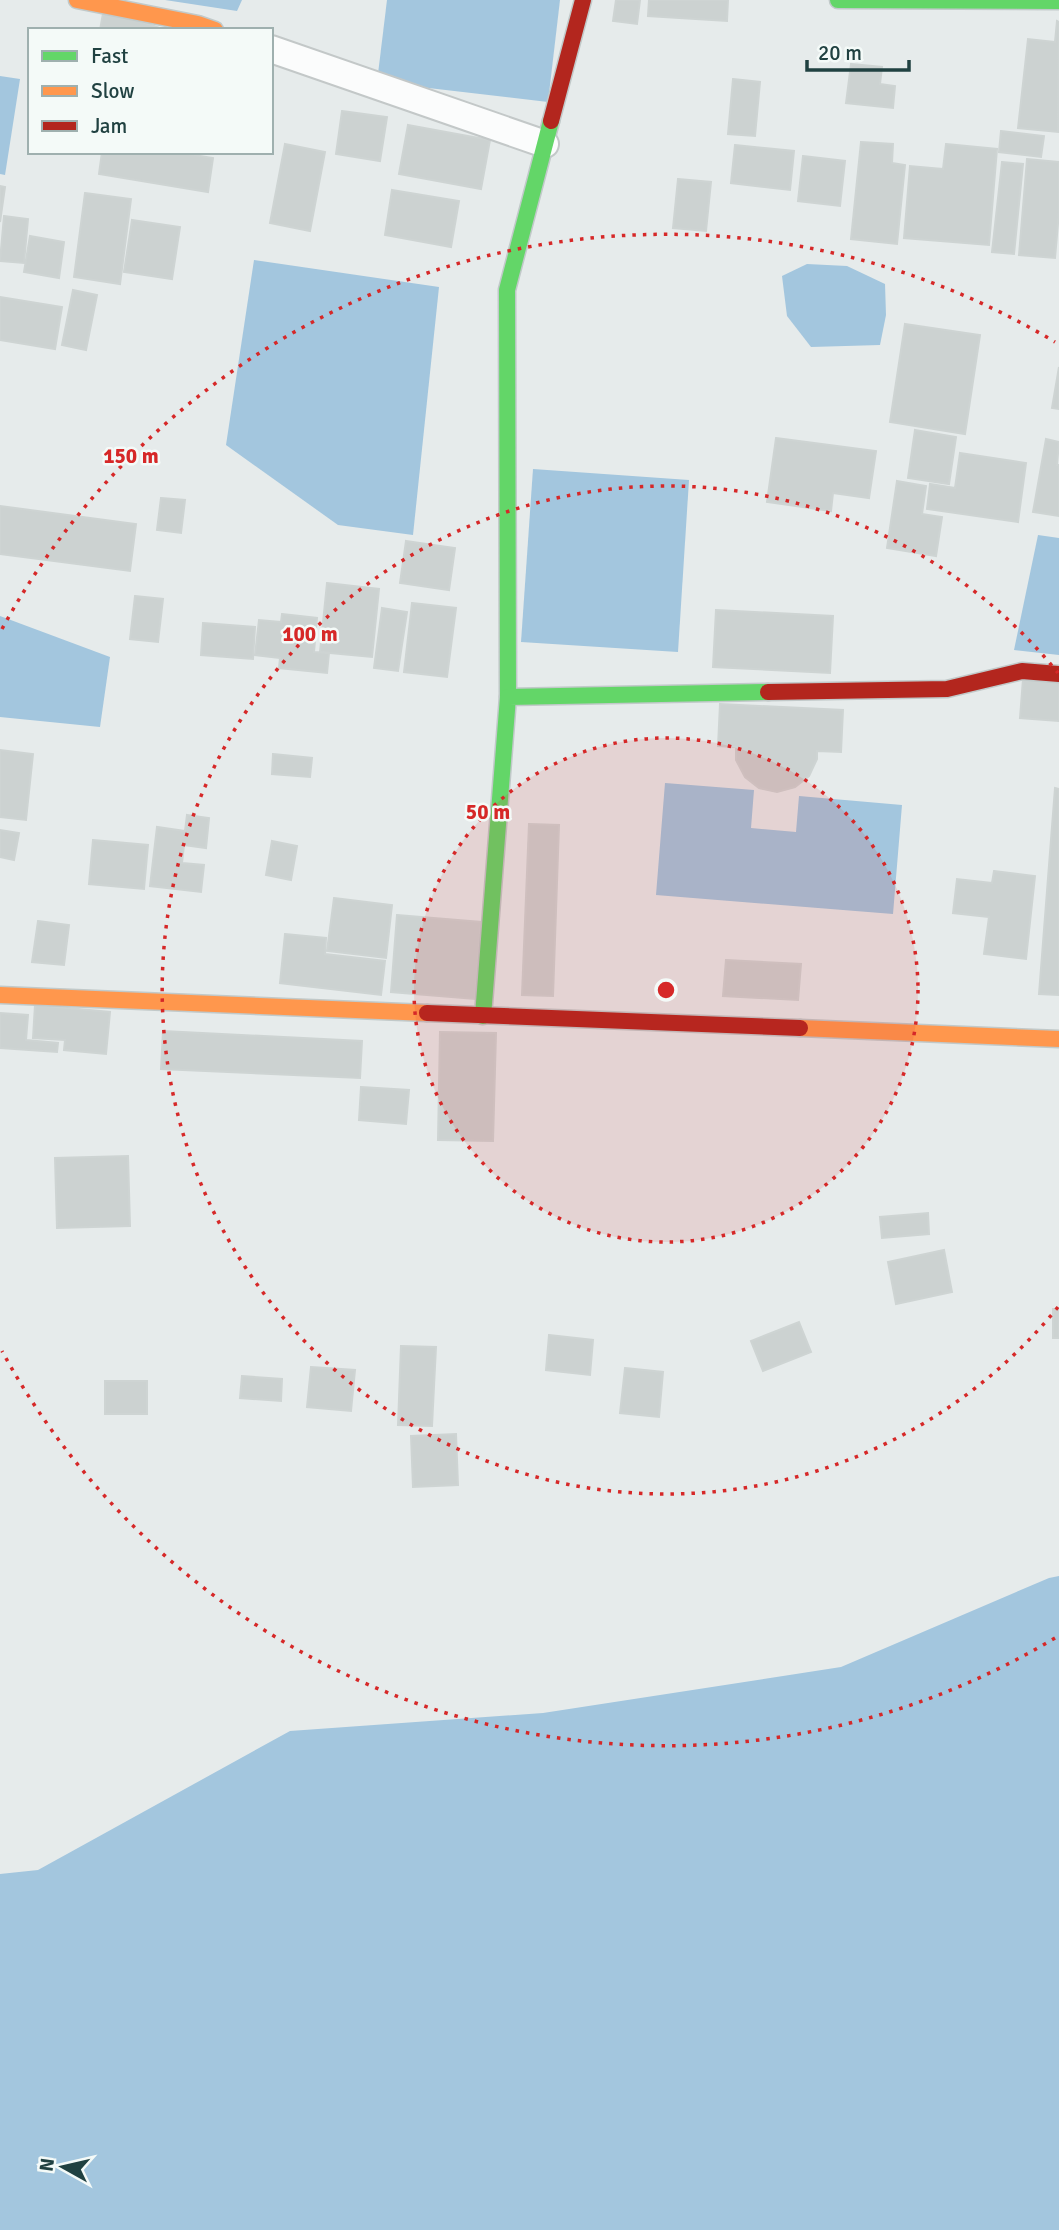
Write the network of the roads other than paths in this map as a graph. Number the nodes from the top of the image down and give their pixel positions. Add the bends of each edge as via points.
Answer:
1 (77, 0) edge
2 (583, 0) edge
3 (838, 0) edge
4 (1059, 1) edge
5 (209, 28) edge
6 (273, 50) edge
7 (545, 144) junction
8 (1059, 674) edge
9 (508, 697) junction
10 (0, 995) edge
11 (483, 1016) junction
12 (1059, 1039) edge

1 - 5 street
2 - 7 street
3 - 4 street
6 - 7 street
7 - 9 street via 507,290
8 - 9 street via 1022,671 947,689
9 - 11 street
10 - 11 street
11 - 12 street

